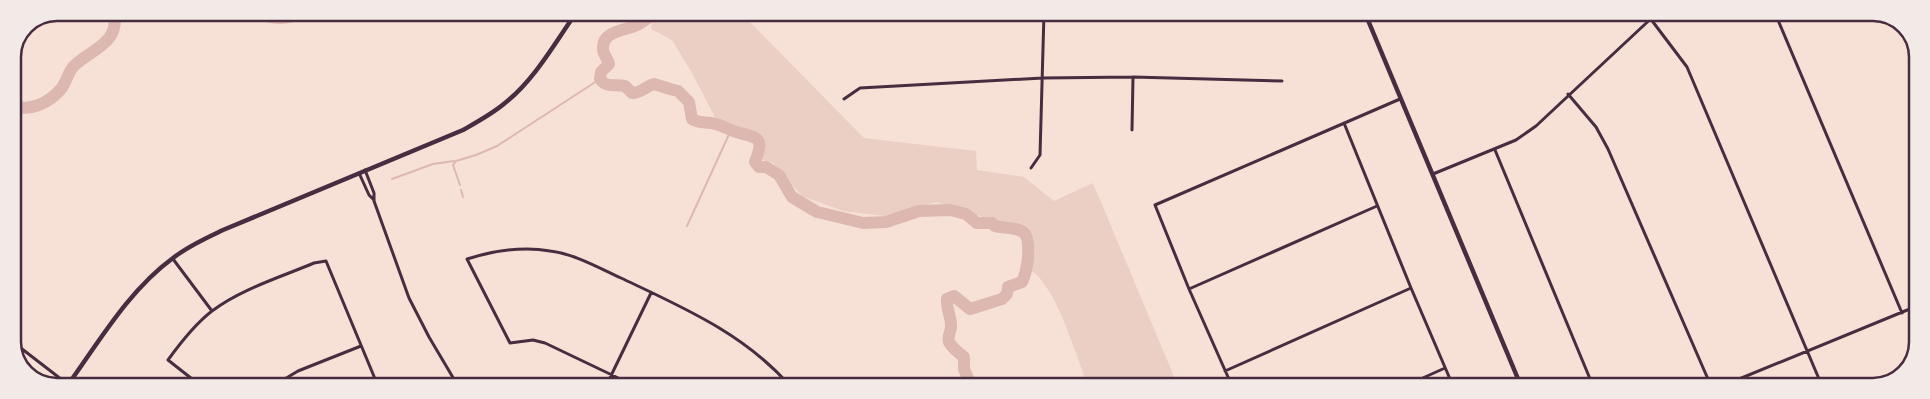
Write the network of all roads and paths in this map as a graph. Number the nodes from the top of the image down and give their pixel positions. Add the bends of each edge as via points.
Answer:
1 (571, 21) edge
2 (1044, 21) edge
3 (1368, 21) edge
4 (1647, 21) edge
5 (1652, 21) edge
6 (1778, 21) edge
7 (1133, 77) junction
8 (1042, 78) junction
9 (1282, 81) dead end
10 (1568, 94) junction
11 (1400, 98) junction
12 (844, 99) dead end
13 (1344, 123) junction
14 (1132, 130) dead end
15 (1495, 150) junction
16 (1031, 168) dead end
17 (365, 170) junction
18 (359, 173) junction
19 (1433, 174) junction
20 (374, 201) junction
21 (1377, 206) junction
22 (172, 258) junction
23 (1411, 288) junction
24 (1189, 289) junction
25 (651, 293) junction
26 (1909, 310) edge
27 (212, 311) junction
28 (1902, 313) junction
29 (361, 346) junction
30 (22, 349) edge
31 (1808, 352) junction
32 (1446, 368) junction
33 (1224, 371) junction
34 (612, 375) junction
35 (59, 378) edge
36 (73, 378) edge
37 (191, 378) edge
38 (286, 378) edge
39 (375, 378) edge
40 (453, 378) edge
41 (610, 378) edge
42 (618, 378) edge
43 (782, 378) edge
44 (1228, 378) edge
45 (1424, 378) edge
46 (1450, 378) edge
47 (1518, 378) edge
48 (1591, 378) edge
49 (1708, 378) edge
50 (1742, 378) edge
51 (1819, 378) edge

1 - 17 street via 537,70 505,103 463,130
2 - 8 street
3 - 11 street
4 - 10 street
5 - 31 street via 1687,67
6 - 28 street
7 - 8 street
7 - 9 street
7 - 14 street
8 - 12 street via 860,88
8 - 16 street via 1040,155
10 - 15 street via 1536,126
10 - 49 street via 1596,127 1608,149
11 - 13 street
11 - 19 street
13 - 21 street
13 - 24 street via 1155,205
15 - 19 street
15 - 48 street
17 - 18 street
17 - 20 street
18 - 20 street
18 - 22 street via 223,230
19 - 47 street
20 - 40 street via 410,298
21 - 23 street
21 - 24 street
22 - 27 street
22 - 36 street via 142,285
23 - 32 street
23 - 33 street
24 - 33 street
25 - 34 street
25 - 34 street via 580,260 551,251 523,249 467,260 510,343 544,342
25 - 43 street via 708,320 766,361
26 - 28 street
27 - 29 street via 243,293 326,261
27 - 37 street via 168,360
28 - 31 street
29 - 38 street
29 - 39 street
30 - 35 street
31 - 50 street
31 - 51 street
32 - 45 street
32 - 46 street
33 - 44 street
34 - 41 street
34 - 42 street

